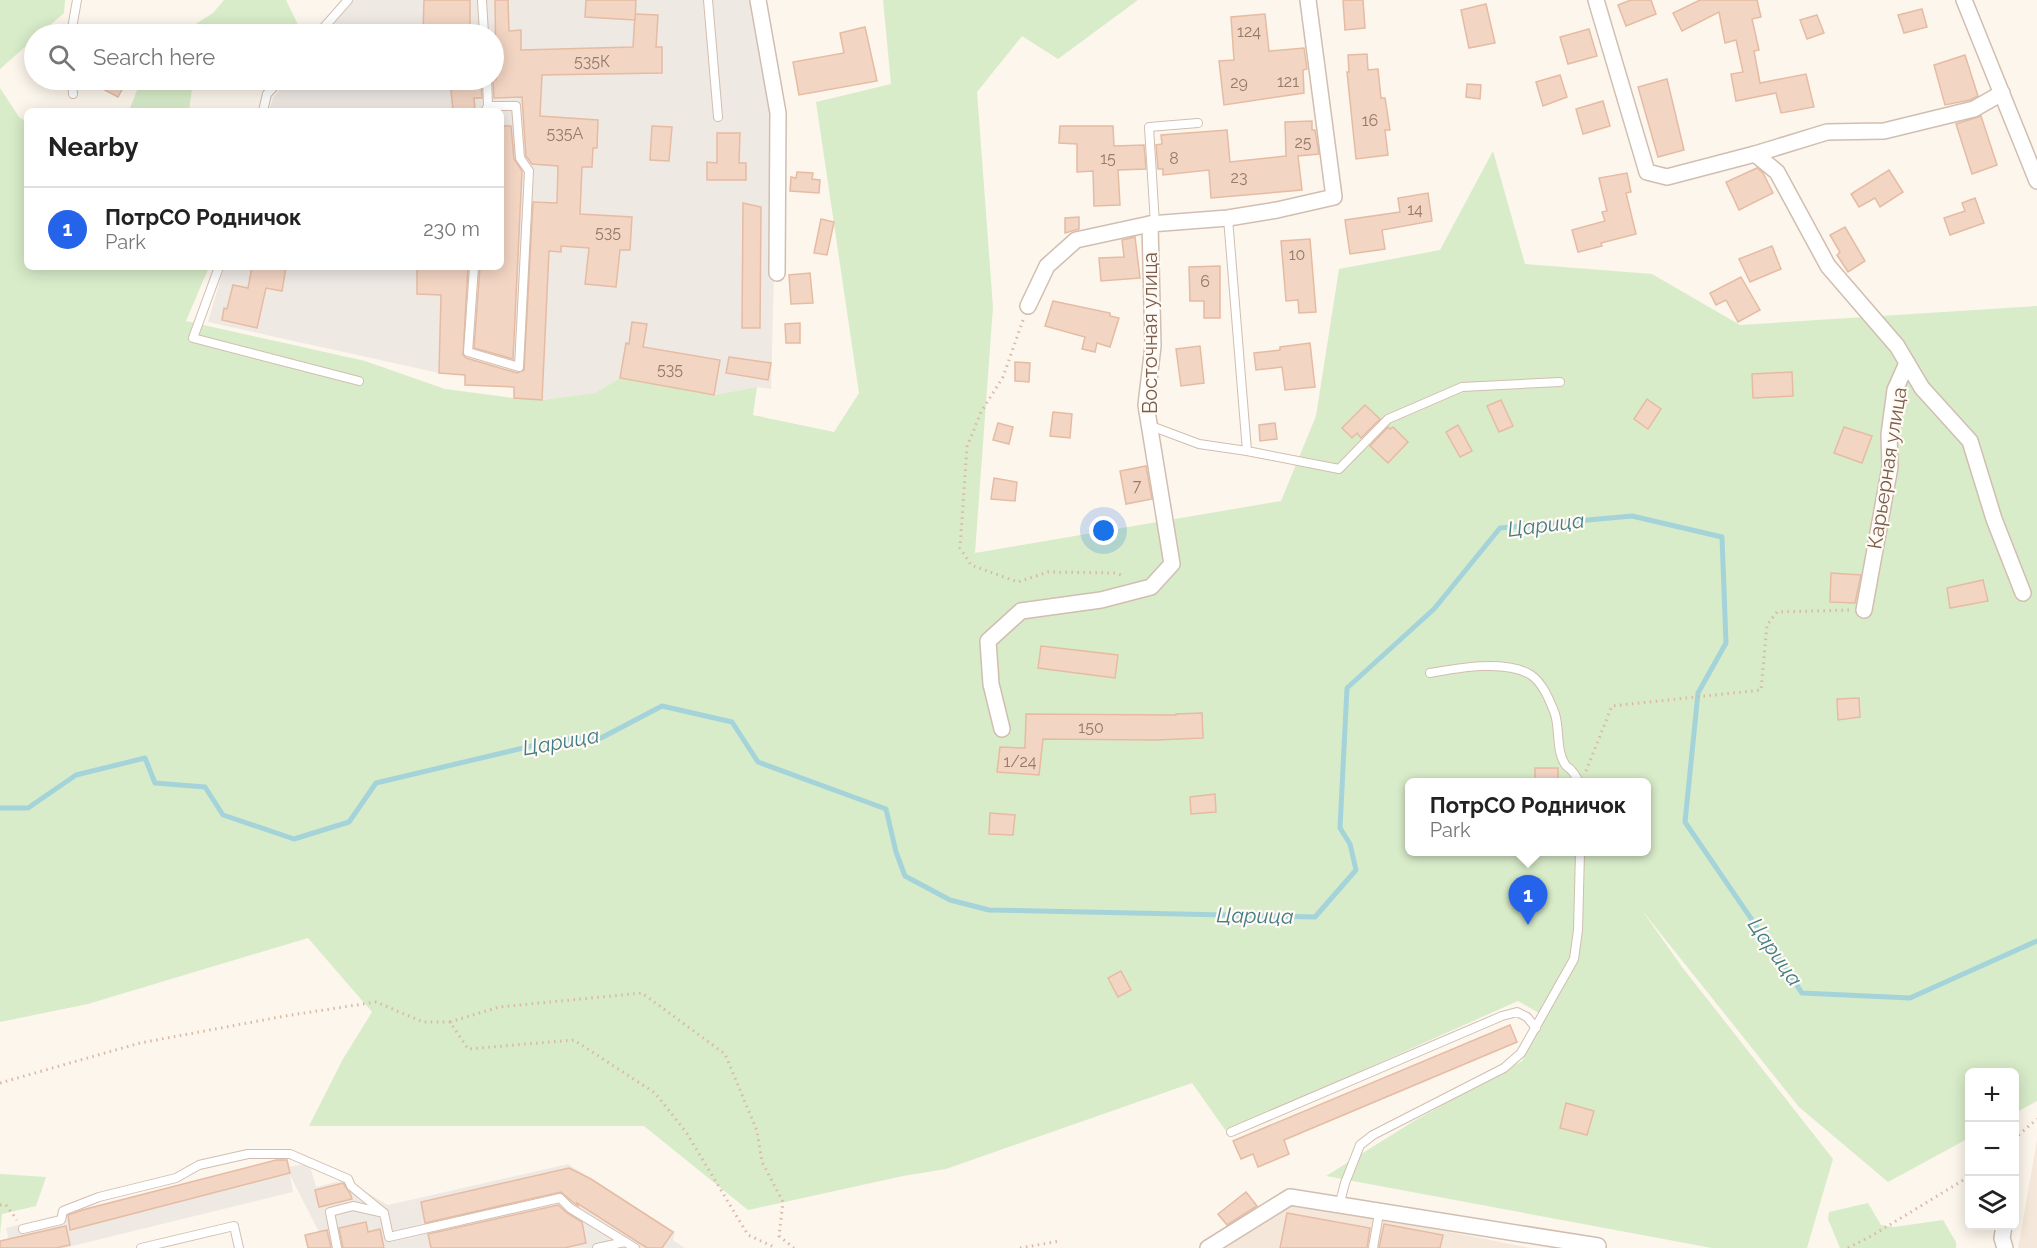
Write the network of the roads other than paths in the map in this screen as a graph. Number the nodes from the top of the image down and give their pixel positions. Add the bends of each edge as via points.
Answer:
1 (77, 0) edge
2 (348, 0) edge
3 (482, 0) edge
4 (708, 0) edge
5 (758, 0) edge
6 (1308, 0) edge
7 (1596, 0) edge
8 (1964, 0) edge
9 (73, 24) edge
10 (327, 24) edge
11 (483, 24) edge
12 (73, 90) edge
13 (271, 90) edge
14 (487, 90) edge
15 (2001, 93) junction
16 (73, 94) dead end
17 (264, 108) edge
18 (486, 108) edge
19 (496, 108) edge
20 (718, 117) dead end
21 (1198, 123) dead end
22 (1755, 154) junction
23 (2037, 181) edge
24 (1228, 218) junction
25 (1153, 224) junction
26 (218, 270) edge
27 (474, 270) edge
28 (777, 273) dead end
29 (1028, 306) road end
30 (1907, 363) junction
31 (359, 381) dead end
32 (1560, 382) dead end
33 (1150, 426) junction
34 (1247, 451) junction
35 (2023, 593) dead end
36 (1864, 610) road end
37 (1430, 673) dead end
38 (1002, 729) dead end
39 (1576, 778) edge
40 (1580, 856) edge
41 (1536, 1028) junction
42 (1231, 1132) dead end
43 (1339, 1206) junction
44 (384, 1213) junction
45 (1379, 1213) junction
46 (22, 1229) road end
47 (2003, 1230) edge
48 (389, 1237) junction
49 (625, 1242) junction
50 (1602, 1247) edge
51 (141, 1248) edge
52 (240, 1248) edge
53 (337, 1248) edge
54 (391, 1248) edge
55 (597, 1248) edge
56 (635, 1248) edge
57 (1209, 1248) edge
58 (1373, 1248) edge
59 (2005, 1248) edge

1 - 9 lane
2 - 10 lane
3 - 11 lane
4 - 20 lane
5 - 28 street via 778,113
6 - 24 street, Восточная улица via 1334,197
7 - 22 street via 1647,172 1666,177
8 - 15 street
12 - 16 lane
13 - 17 lane
14 - 18 lane
15 - 22 street via 1974,110 1884,131 1827,132
15 - 23 street
19 - 27 lane via 516,106 520,158 529,171 519,367 468,352
21 - 25 lane via 1149,126
22 - 30 street, Карьерная улица via 1777,172 1827,266 1897,346
24 - 25 street, Восточная улица
24 - 34 lane
25 - 29 street via 1076,240 1047,266
25 - 33 street, Восточная улица via 1153,346 1146,405
26 - 31 lane via 193,338
30 - 35 street, Карьерная улица via 1922,388 1970,441 1994,519
30 - 36 street, Карьерная улица via 1895,390 1889,435 1890,467
32 - 34 lane via 1461,387 1388,419 1339,469
33 - 34 lane via 1199,444
33 - 38 street, Восточная улица via 1172,564 1151,587 1101,600 1021,611 988,641 991,684
37 - 39 lane via 1465,666 1508,668 1532,676 1555,714 1564,764
40 - 41 lane via 1574,959
41 - 42 lane via 1517,1012 1502,1016
41 - 43 lane via 1521,1053 1504,1068 1383,1129 1360,1145
43 - 45 street
43 - 57 street via 1290,1197
44 - 46 lane via 351,1186 348,1179 290,1154 248,1155 199,1165 176,1178 99,1197 63,1210 61,1220
44 - 48 lane
44 - 53 lane via 353,1206 330,1212
45 - 50 street
45 - 58 lane
47 - 59 street
48 - 49 lane via 560,1198
48 - 54 lane
49 - 55 lane
49 - 56 lane
51 - 52 lane via 234,1226

